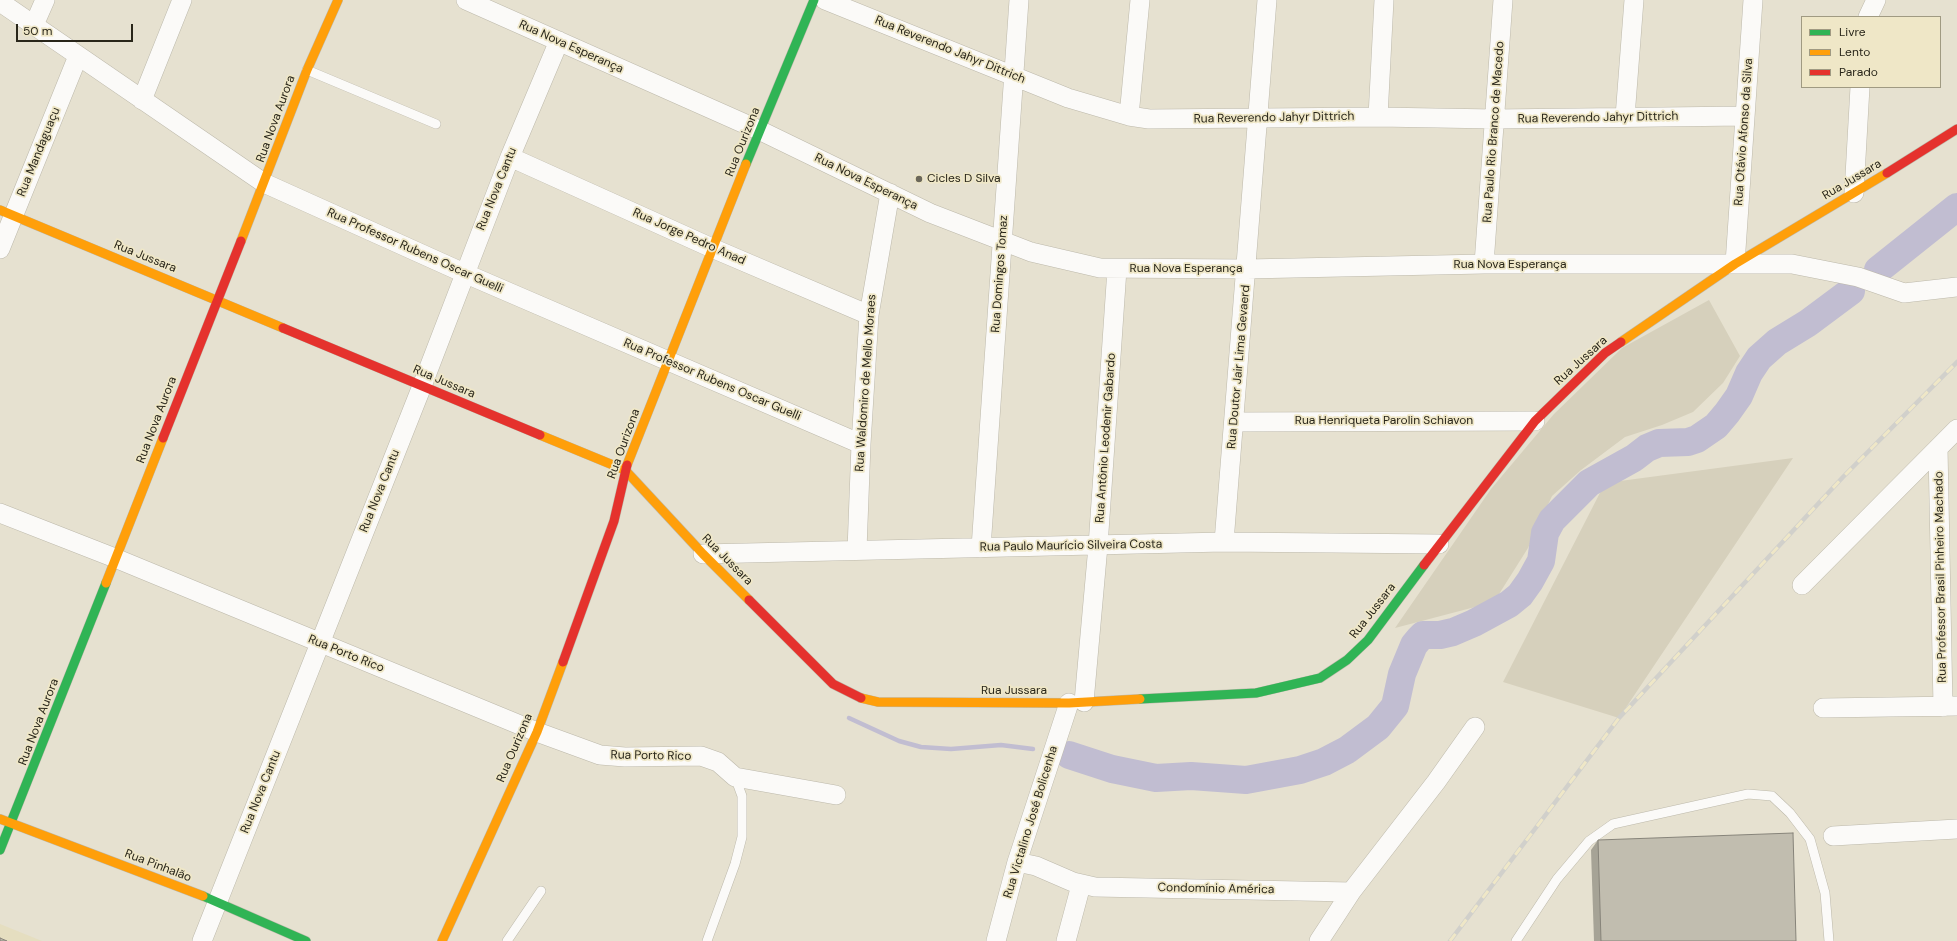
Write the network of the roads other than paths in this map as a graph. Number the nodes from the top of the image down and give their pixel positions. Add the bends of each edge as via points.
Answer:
1 (45, 0) edge
2 (182, 0) edge
3 (338, 0) edge
4 (466, 0) edge
5 (814, 0) edge
6 (825, 0) edge
7 (1019, 0) edge
8 (1140, 0) edge
9 (1267, 0) edge
10 (1384, 0) edge
11 (1503, 0) edge
12 (1634, 0) edge
13 (1752, 0) edge
14 (1876, 0) edge
15 (0, 2) edge
16 (494, 6) edge
17 (1868, 16) edge
18 (34, 25) junction
19 (560, 41) junction
20 (78, 56) junction
21 (307, 70) junction
22 (1014, 75) junction
23 (1860, 88) edge
24 (142, 100) junction
25 (1129, 116) junction
26 (1745, 116) junction
27 (1378, 117) junction
28 (1625, 118) junction
29 (1258, 119) junction
30 (1494, 119) junction
31 (436, 124) dead end
32 (1957, 129) edge
33 (761, 131) junction
34 (510, 157) junction
35 (264, 183) junction
36 (890, 193) junction
37 (1854, 193) junction
38 (7, 212) edge
39 (1002, 241) junction
40 (712, 248) junction
41 (0, 249) edge
42 (1484, 264) junction
43 (1735, 264) junction
44 (1117, 269) junction
45 (1247, 269) junction
46 (464, 274) junction
47 (1957, 287) edge
48 (217, 299) junction
49 (869, 314) junction
50 (668, 361) junction
51 (422, 386) junction
52 (1535, 421) junction
53 (1234, 422) junction
54 (1957, 429) edge
55 (861, 444) junction
56 (1938, 448) junction
57 (625, 470) junction
58 (0, 513) edge
59 (1224, 542) junction
60 (1439, 544) junction
61 (1098, 546) junction
62 (981, 548) junction
63 (856, 550) junction
64 (703, 554) junction
65 (115, 558) junction
66 (1802, 585) dead end
67 (320, 644) junction
68 (1076, 703) junction
69 (1950, 707) edge
70 (1823, 708) dead end
71 (1475, 727) dead end
72 (536, 732) junction
73 (735, 777) junction
74 (836, 795) dead end
75 (0, 818) edge
76 (12, 823) junction
77 (1957, 829) edge
78 (1833, 836) dead end
79 (0, 850) edge
80 (1017, 862) junction
81 (1081, 885) junction
82 (541, 891) dead end
83 (1351, 892) junction
84 (217, 901) junction
85 (202, 941) edge
86 (306, 941) edge
87 (442, 941) edge
88 (507, 941) edge
89 (707, 941) edge
90 (996, 941) edge
91 (1066, 941) edge
92 (1320, 941) edge
93 (1516, 941) edge
94 (1829, 941) edge

1 - 18 street
2 - 24 street
3 - 21 street, Rua Nova Aurora
4 - 16 street, Rua Nova Esperança
5 - 33 street, Rua Ourizona
6 - 22 street, Rua Reverendo Jahyr Dittrich
7 - 22 street, Rua Domingos Tomaz
8 - 25 street
9 - 29 street, Rua Doutor Jair Lima Gevaerd
10 - 27 street
11 - 30 street, Rua Paulo Rio Branco de Macedo
12 - 28 street
13 - 26 street, Rua Otávio Afonso da Silva
14 - 17 street
15 - 18 street, Rua Professor Rubens Oscar Guelli
16 - 19 street, Rua Nova Esperança
18 - 20 street, Rua Professor Rubens Oscar Guelli
19 - 33 street, Rua Nova Esperança
19 - 34 street, Rua Nova Cantu
20 - 24 street, Rua Professor Rubens Oscar Guelli
20 - 38 street, Rua Mandaguaçu
21 - 31 lane
21 - 35 street, Rua Nova Aurora
22 - 25 street, Rua Reverendo Jahyr Dittrich via 1068,98
22 - 39 street, Rua Domingos Tomaz
23 - 37 street
24 - 35 street, Rua Professor Rubens Oscar Guelli
25 - 29 street, Rua Reverendo Jahyr Dittrich via 1149,119
26 - 28 street, Rua Reverendo Jahyr Dittrich
26 - 43 street, Rua Otávio Afonso da Silva
27 - 29 street, Rua Reverendo Jahyr Dittrich
27 - 30 street, Rua Reverendo Jahyr Dittrich
28 - 30 street, Rua Reverendo Jahyr Dittrich
29 - 45 street, Rua Doutor Jair Lima Gevaerd
30 - 42 street, Rua Paulo Rio Branco de Macedo
32 - 37 street, Rua Jussara
33 - 36 street, Rua Nova Esperança
33 - 40 street, Rua Ourizona
34 - 40 street, Rua Jorge Pedro Anad
34 - 46 street, Rua Nova Cantu
35 - 46 street, Rua Professor Rubens Oscar Guelli
35 - 48 street, Rua Nova Aurora
36 - 39 street, Rua Nova Esperança via 930,213
36 - 49 street, Rua Waldomiro de Mello Moraes
37 - 43 street, Rua Jussara
38 - 41 street, Rua Mandaguaçu
38 - 48 street, Rua Jussara
39 - 44 street, Rua Nova Esperança via 1031,252 1100,268
39 - 62 street, Rua Domingos Tomaz
40 - 49 street, Rua Jorge Pedro Anad
40 - 50 street, Rua Ourizona
42 - 43 street, Rua Nova Esperança
42 - 45 street, Rua Nova Esperança
43 - 47 street, Rua Nova Esperança via 1792,264 1823,269 1858,277 1904,293
43 - 52 street, Rua Jussara via 1604,353
44 - 45 street, Rua Nova Esperança
44 - 61 street, Rua Antônio Leodenir Gabardo
45 - 53 street, Rua Doutor Jair Lima Gevaerd
46 - 50 street, Rua Professor Rubens Oscar Guelli
46 - 51 street, Rua Nova Cantu
48 - 51 street, Rua Jussara
48 - 65 street, Rua Nova Aurora
49 - 55 street, Rua Waldomiro de Mello Moraes
50 - 55 street, Rua Professor Rubens Oscar Guelli
50 - 57 street, Rua Ourizona
51 - 57 street, Rua Jussara
51 - 67 street, Rua Nova Cantu
52 - 53 street, Rua Henriqueta Parolin Schiavon
52 - 60 street, Rua Jussara
53 - 59 street, Rua Doutor Jair Lima Gevaerd
54 - 56 street
55 - 63 street, Rua Waldomiro de Mello Moraes
56 - 66 street
56 - 69 street, Rua Professor Brasil Pinheiro Machado
57 - 64 street, Rua Jussara
57 - 72 street, Rua Ourizona via 614,520
58 - 65 street, Rua Porto Rico
59 - 60 street, Rua Paulo Maurício Silveira Costa
59 - 61 street, Rua Paulo Maurício Silveira Costa
60 - 68 street, Rua Jussara via 1368,640 1347,660 1320,678 1256,693
61 - 62 street, Rua Paulo Maurício Silveira Costa
61 - 68 street, Rua Antônio Leodenir Gabardo
62 - 63 street, Rua Paulo Maurício Silveira Costa
63 - 64 street, Rua Paulo Maurício Silveira Costa
64 - 68 street, Rua Jussara via 833,684 856,697 878,702
65 - 67 street, Rua Porto Rico
65 - 76 street, Rua Nova Aurora
67 - 72 street, Rua Porto Rico
67 - 84 street, Rua Nova Cantu
68 - 80 street, Rua Victalino José Bolicenha
69 - 70 street
71 - 83 street
72 - 73 street, Rua Porto Rico via 600,754 625,757 701,756 718,762
72 - 87 street, Rua Ourizona
73 - 74 street
73 - 89 lane via 742,796 742,837
75 - 76 street, Rua Pinhalão
76 - 79 street, Rua Nova Aurora
76 - 84 street, Rua Pinhalão
77 - 78 street
80 - 81 street, Condomínio América via 1036,866
80 - 90 street, Rua Victalino José Bolicenha
81 - 83 street, Condomínio América
81 - 91 street
82 - 88 lane
83 - 92 street
84 - 85 street, Rua Nova Cantu
84 - 86 street, Rua Pinhalão
93 - 94 lane via 1557,879 1589,841 1613,824 1748,794 1772,796 1790,813 1810,839 1825,893

